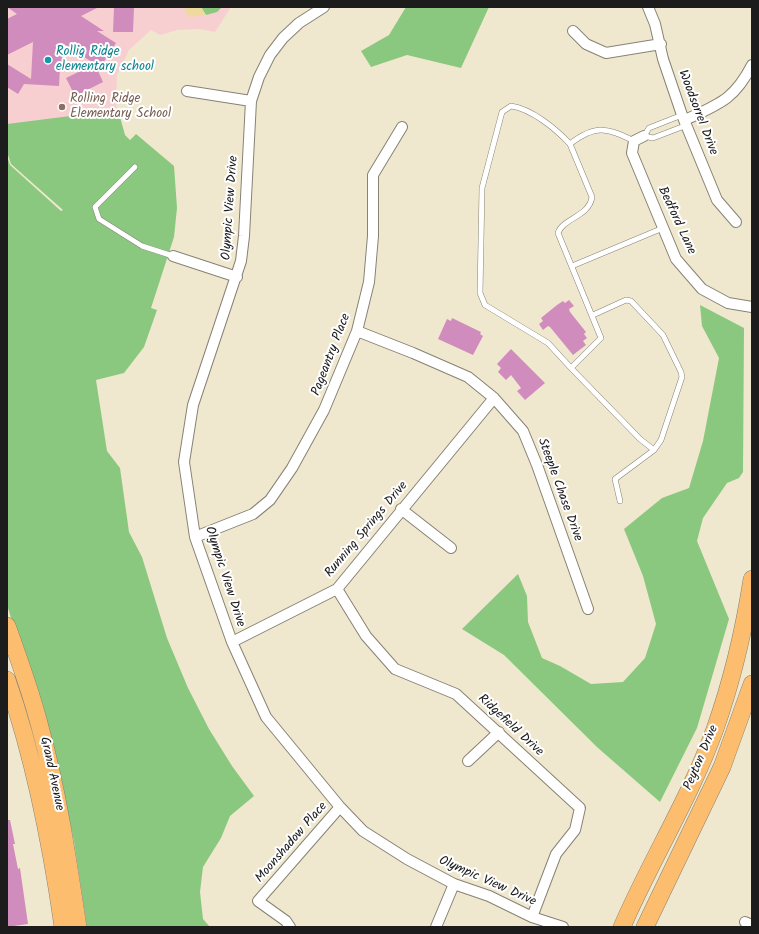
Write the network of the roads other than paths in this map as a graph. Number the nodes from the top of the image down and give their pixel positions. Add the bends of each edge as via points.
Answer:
1 (324, 7) edge
2 (648, 7) edge
3 (572, 31) dead end
4 (661, 44) junction
5 (752, 65) edge
6 (187, 91) dead end
7 (251, 101) junction
8 (684, 120) junction
9 (402, 127) dead end
10 (644, 136) junction
11 (634, 141) junction
12 (570, 144) junction
13 (135, 167) dead end
14 (736, 222) dead end
15 (663, 228) junction
16 (173, 256) joint
17 (572, 266) junction
18 (237, 277) junction
19 (752, 308) edge
20 (593, 314) junction
21 (357, 331) junction
22 (571, 368) junction
23 (494, 398) junction
24 (654, 450) junction
25 (620, 502) dead end
26 (401, 509) junction
27 (195, 538) junction
28 (451, 548) dead end
29 (752, 579) edge
30 (337, 589) junction
31 (750, 602) edge
32 (588, 609) dead end
33 (7, 626) edge
34 (232, 642) junction
35 (7, 680) edge
36 (752, 684) edge
37 (499, 732) junction
38 (468, 761) dead end
39 (340, 807) junction
40 (454, 884) junction
41 (532, 916) junction
42 (63, 927) edge
43 (78, 927) edge
44 (290, 927) edge
45 (436, 927) edge
46 (563, 927) edge
47 (622, 927) edge
48 (645, 927) edge

1 - 7 street, Olympic View Drive via 283,38 270,55
2 - 4 street, Woodsorrel Drive
3 - 4 street via 586,44 606,53
4 - 8 street, Woodsorrel Drive via 663,59
5 - 8 street via 734,93 715,106
6 - 7 street
7 - 18 street, Olympic View Drive via 244,236
8 - 10 lane via 653,138
8 - 10 lane via 649,128
8 - 14 street, Woodsorrel Drive via 717,200
9 - 21 street, Pageantry Place via 373,175 373,236 369,282
10 - 11 street
11 - 12 lane via 602,129 585,134
11 - 15 street, Bedford Lane via 632,153
12 - 17 lane via 592,198 587,209 558,233
12 - 22 lane via 522,109 510,106 502,112 482,188 480,293 485,305 540,337
13 - 16 lane via 95,206 99,219 142,246
15 - 17 lane
15 - 19 street, Bedford Lane via 676,259 702,289 728,303
16 - 18 street
17 - 20 lane
18 - 27 street, Olympic View Drive via 193,405 184,462
20 - 22 lane via 601,338
20 - 24 lane via 626,300 631,301 662,335 680,366 682,377 661,440
21 - 23 street, Steeple Chase Drive via 468,377
21 - 27 street, Pageantry Place via 324,410 292,468 270,500 253,514
22 - 24 lane via 640,439
23 - 26 street, Running Springs Drive
23 - 32 street, Steeple Chase Drive via 523,431
24 - 25 lane via 615,479
26 - 28 street
26 - 30 street, Running Springs Drive
27 - 34 street, Olympic View Drive
29 - 31 main road, Peyton Drive
30 - 34 street, Running Springs Drive
30 - 37 street, Ridgefield Drive via 366,636 394,669 456,694
31 - 47 main road, Peyton Drive via 715,730
33 - 43 main road, Grand Avenue via 41,727 67,854
34 - 39 street, Olympic View Drive via 266,717
35 - 42 main road, Grand Avenue via 40,791
36 - 48 main road, Peyton Drive via 722,767
37 - 38 street
37 - 41 street, Ridgefield Drive via 580,808 575,830 556,854
39 - 40 street, Olympic View Drive via 363,831 407,859
39 - 44 street, Moonshadow Place via 258,901 286,921
40 - 41 street, Olympic View Drive via 489,896
40 - 45 street
41 - 46 street, Olympic View Drive

